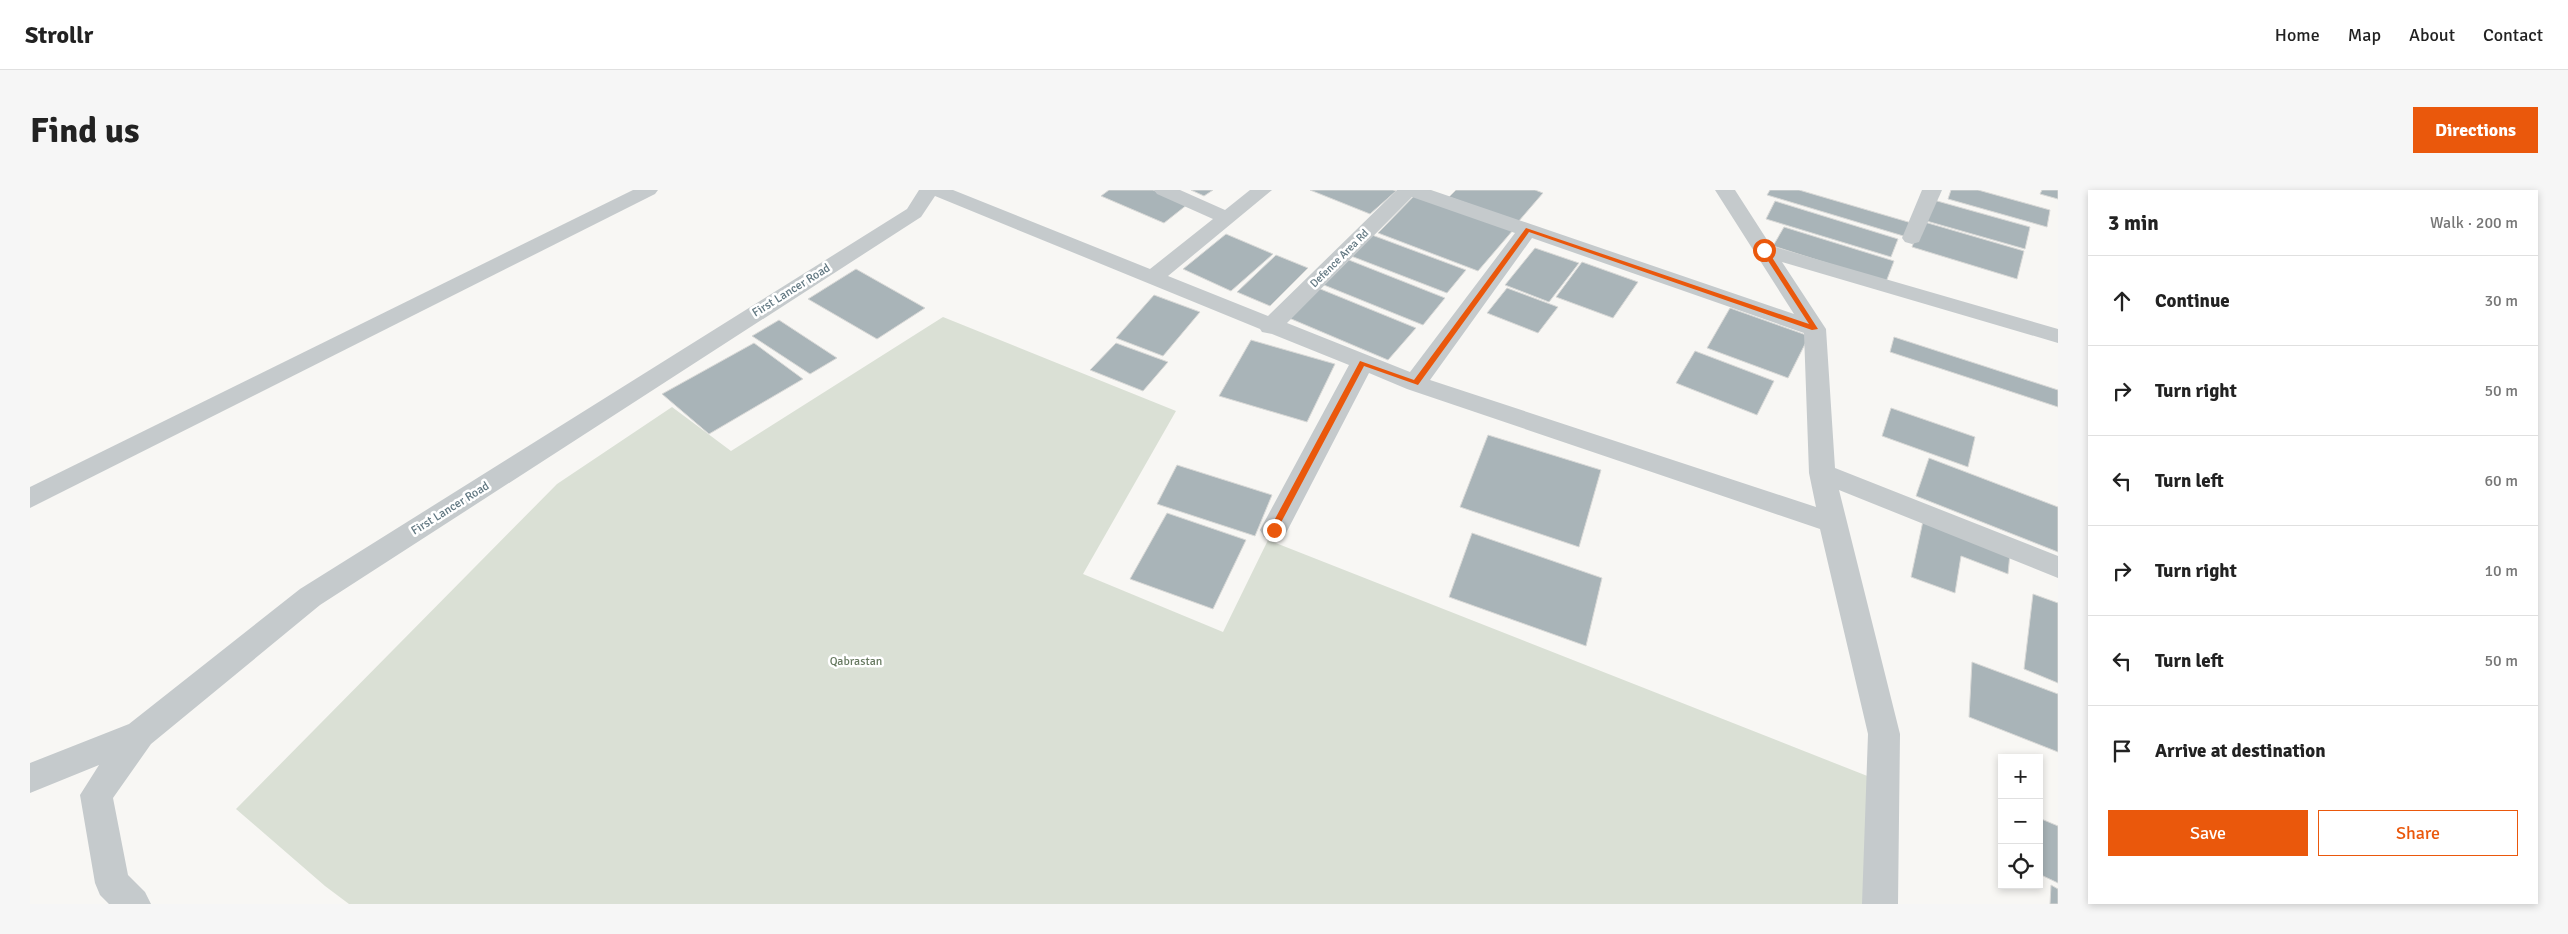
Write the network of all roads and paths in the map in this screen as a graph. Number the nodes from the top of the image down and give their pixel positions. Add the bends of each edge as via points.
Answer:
1 (648, 190) edge
2 (929, 190) edge
3 (936, 190) edge
4 (1164, 190) edge
5 (1262, 190) edge
6 (1408, 190) edge
7 (1412, 190) edge
8 (1725, 190) edge
9 (1932, 190) edge
10 (1227, 218) junction
11 (1528, 230) junction
12 (1912, 238) dead end
13 (1764, 250) junction
14 (1152, 278) junction
15 (1270, 327) junction
16 (1815, 329) junction
17 (2058, 336) edge
18 (1363, 362) junction
19 (1415, 383) junction
20 (1822, 473) junction
21 (30, 498) edge
22 (1832, 523) junction
23 (1274, 530) dead end
24 (2058, 567) edge
25 (140, 734) junction
26 (30, 778) edge
27 (133, 904) edge
28 (1880, 904) edge

1 - 21 street
2 - 25 street, First Lancer Road via 914,213 310,597
3 - 14 street
4 - 10 street
5 - 10 street
6 - 15 street, Defence Area Rd
7 - 11 street
8 - 13 street
9 - 12 street
10 - 14 street
11 - 16 street
11 - 19 street
13 - 16 street
13 - 17 street
14 - 15 street
15 - 18 street
16 - 20 street
18 - 19 street
18 - 23 street
19 - 22 street
20 - 22 street
20 - 24 street
22 - 28 street via 1884,734
25 - 26 street
25 - 27 street, First Lancer Road via 96,795 112,883

